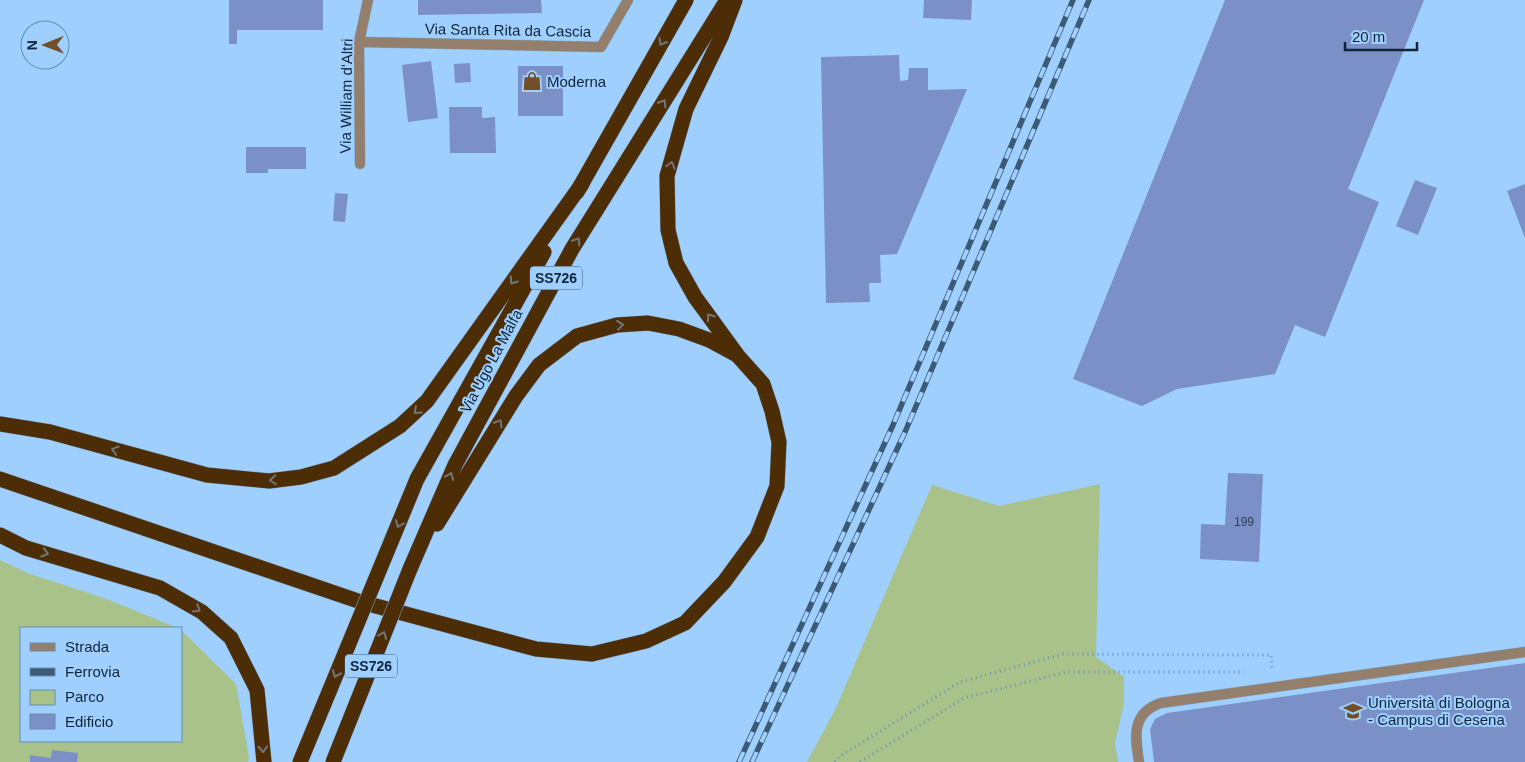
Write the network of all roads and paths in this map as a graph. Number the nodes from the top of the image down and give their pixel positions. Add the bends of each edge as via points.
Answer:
1 (368, 0) edge
2 (628, 0) edge
3 (686, 0) edge
4 (727, 0) edge
5 (735, 0) edge
6 (360, 42) junction
7 (360, 164) dead end
8 (582, 184) junction
9 (738, 356) junction
10 (0, 424) edge
11 (0, 479) edge
12 (0, 535) edge
13 (410, 569) junction
14 (1525, 652) edge
15 (1282, 671) dead end
16 (1252, 672) dead end
17 (264, 762) edge
18 (300, 762) edge
19 (333, 762) edge
20 (835, 762) edge
21 (860, 762) edge
22 (1139, 762) edge

1 - 6 street, Via William d'Altri
2 - 6 street, Via Santa Rita da Cascia via 601,47
3 -> 8 highway, Via Ugo La Malfa / SS726
13 -> 4 highway, Via Ugo La Malfa / SS726 via 455,465 572,249
9 -> 5 highway via 695,297 676,263 668,230 668,176 686,109
6 - 7 street, Via William d'Altri
8 -> 10 highway via 427,401 400,426 334,468 268,481 207,475 50,432
8 -> 18 highway, Via Ugo La Malfa / SS726, bridge via 417,479
9 - 11 highway via 763,384 779,442 777,486 757,537 724,582 685,623 646,641 592,654 536,649 361,602
13 -> 9 highway via 516,396 539,365 577,336 617,325 648,323 679,329
12 -> 17 highway via 26,548 160,588 202,612 231,638 257,690
19 -> 13 highway, Via Ugo La Malfa / SS726, bridge
14 - 22 street via 1160,703 1144,714 1135,732
15 - 20 path via 1272,672 1271,655 1064,654 960,682
16 - 21 path via 1066,672 964,698

